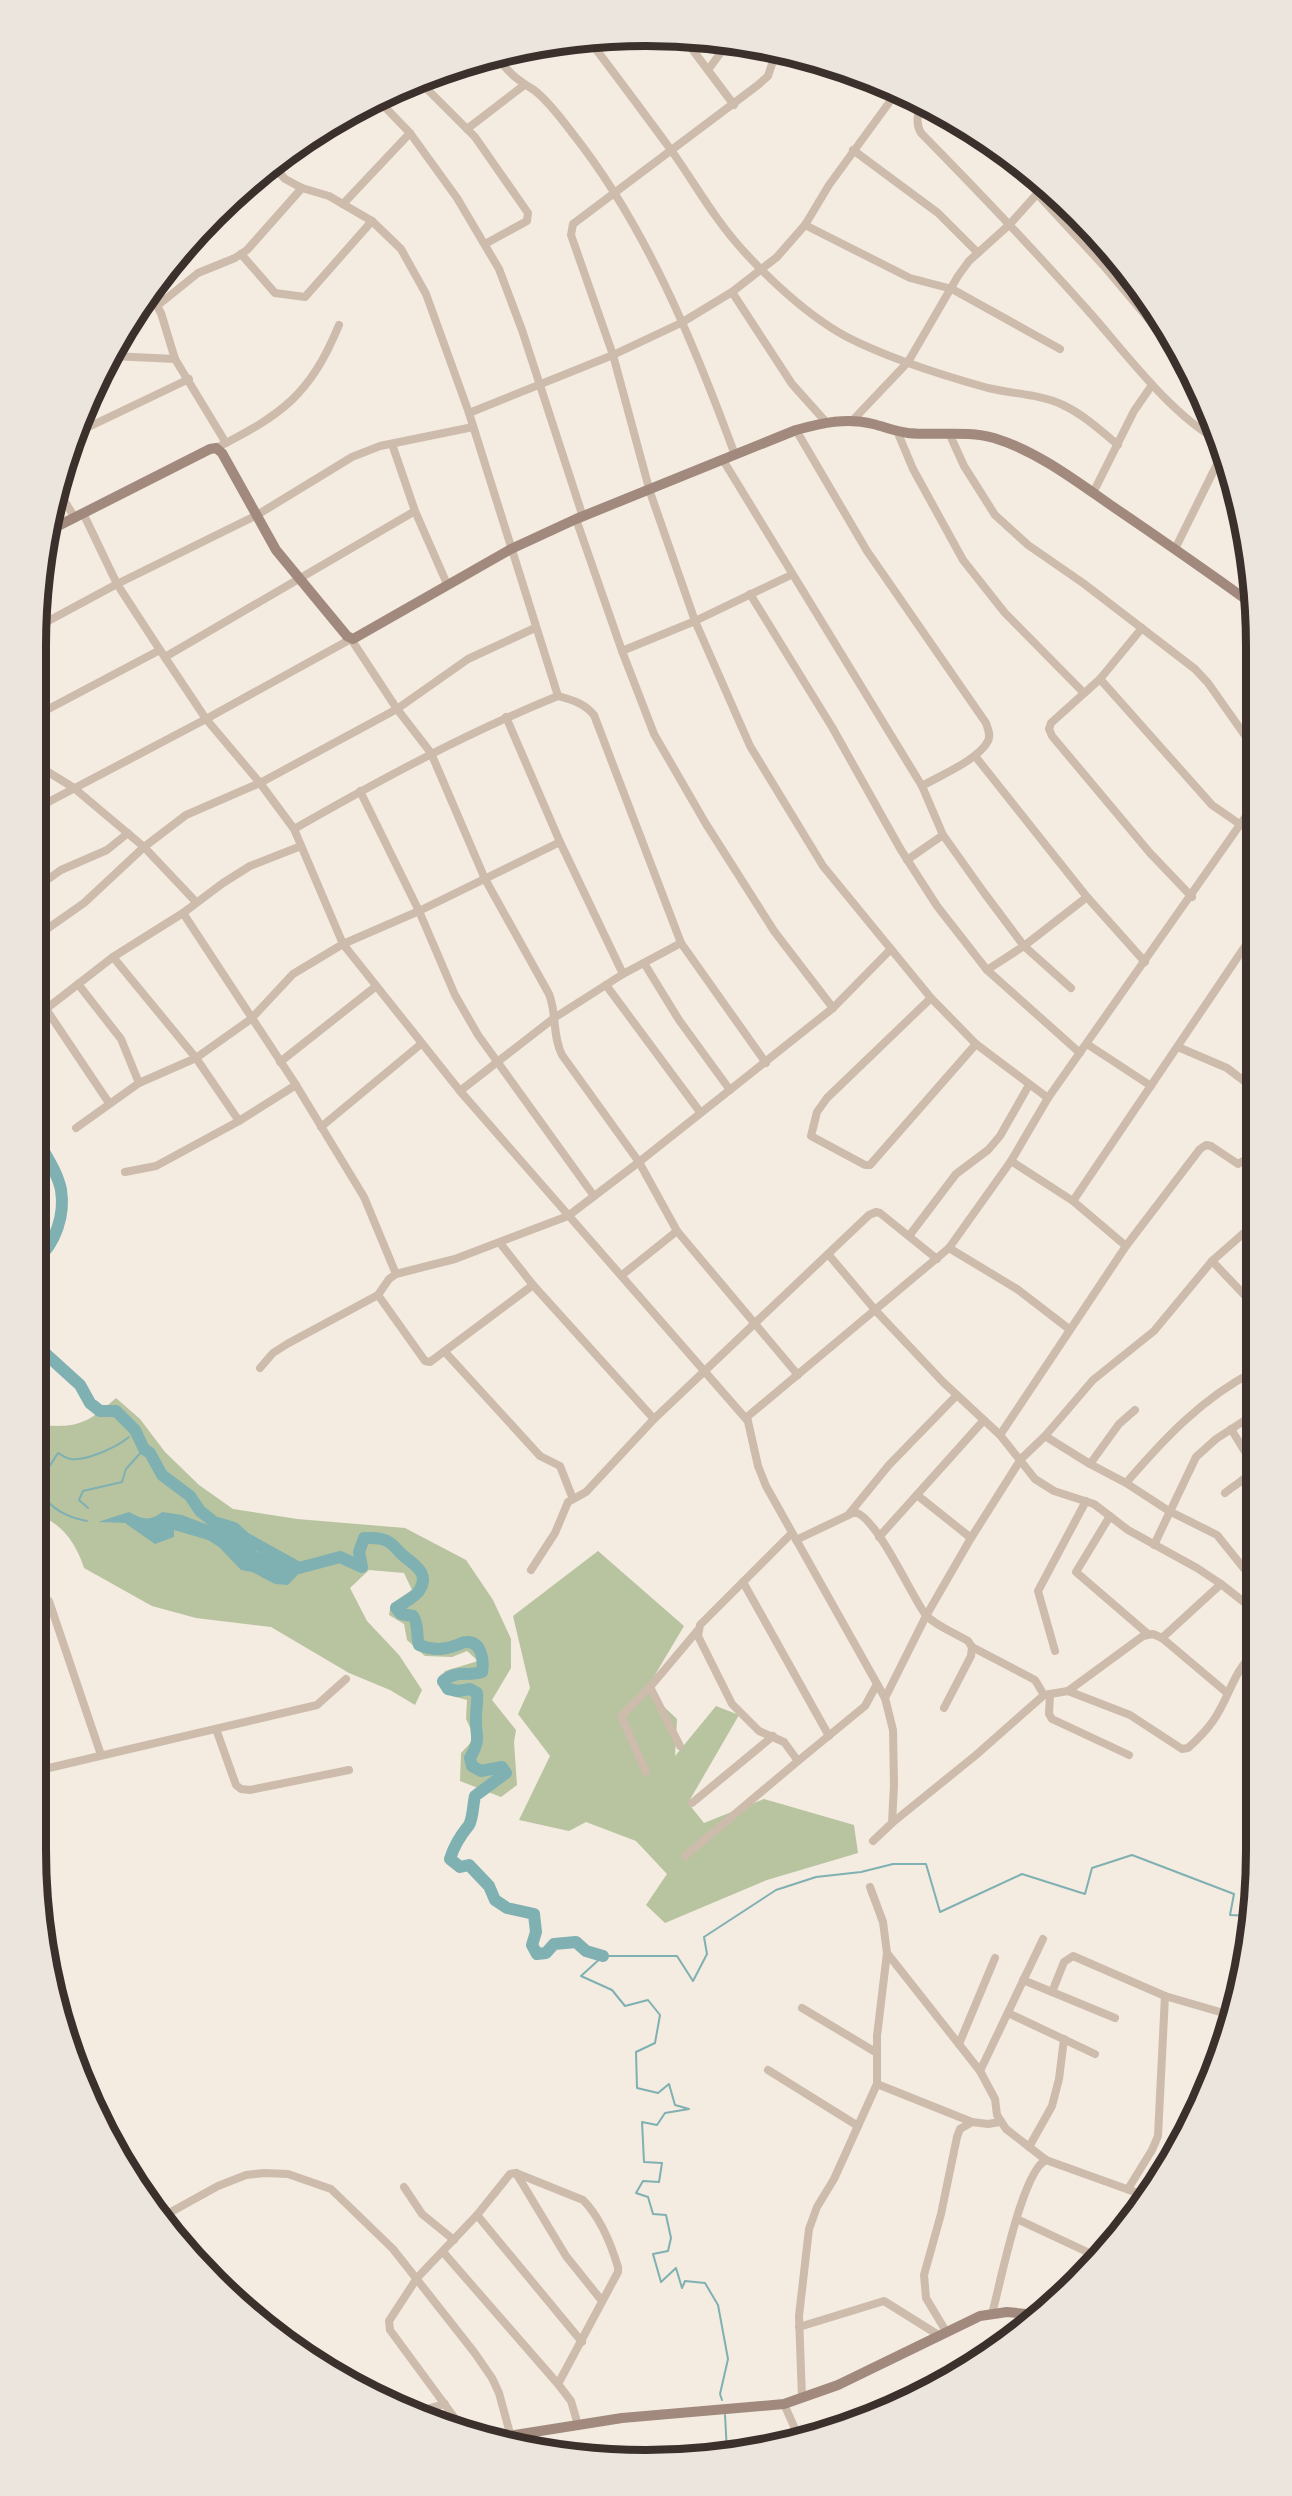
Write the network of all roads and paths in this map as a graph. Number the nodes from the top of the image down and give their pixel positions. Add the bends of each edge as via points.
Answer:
1 (596, 49) edge
2 (691, 49) edge
3 (721, 52) edge
4 (773, 60) edge
5 (503, 64) edge
6 (708, 70) junction
7 (523, 86) junction
8 (426, 88) edge
9 (893, 100) edge
10 (734, 105) junction
11 (384, 107) edge
12 (919, 113) edge
13 (467, 129) junction
14 (410, 133) junction
15 (853, 150) junction
16 (673, 151) junction
17 (279, 172) edge
18 (302, 188) junction
19 (616, 193) junction
20 (1038, 193) joint
21 (343, 204) junction
22 (372, 221) junction
23 (1010, 224) junction
24 (805, 225) junction
25 (485, 244) junction
26 (978, 253) junction
27 (241, 254) junction
28 (761, 268) junction
29 (952, 289) junction
30 (732, 292) junction
31 (154, 305) edge
32 (157, 306) junction
33 (1144, 313) edge
34 (681, 323) junction
35 (339, 325) dead end
36 (1060, 349) dead end
37 (614, 355) junction
38 (122, 356) edge
39 (175, 359) junction
40 (908, 362) junction
41 (189, 379) junction
42 (540, 384) junction
43 (1152, 385) junction
44 (468, 413) junction
45 (852, 421) junction
46 (826, 422) junction
47 (88, 427) edge
48 (473, 427) junction
49 (796, 430) junction
50 (897, 431) junction
51 (1206, 431) edge
52 (949, 433) junction
53 (392, 444) junction
54 (221, 445) junction
55 (1118, 445) junction
56 (735, 455) junction
57 (723, 460) junction
58 (1217, 464) edge
59 (650, 492) junction
60 (1093, 493) junction
61 (65, 499) edge
62 (415, 511) junction
63 (257, 515) junction
64 (79, 516) junction
65 (580, 518) junction
66 (59, 526) edge
67 (511, 549) junction
68 (1175, 549) junction
69 (791, 575) junction
70 (298, 580) junction
71 (117, 584) junction
72 (447, 584) junction
73 (750, 594) junction
74 (1243, 597) edge
75 (47, 621) edge
76 (695, 621) junction
77 (535, 628) junction
78 (1142, 628) junction
79 (351, 639) junction
80 (622, 651) junction
81 (162, 653) junction
82 (1100, 680) junction
83 (1084, 693) junction
84 (558, 696) junction
85 (396, 709) junction
86 (46, 711) edge
87 (506, 717) junction
88 (206, 719) junction
89 (1246, 737) edge
90 (431, 753) junction
91 (975, 756) junction
92 (46, 771) edge
93 (260, 783) junction
94 (922, 786) junction
95 (74, 788) junction
96 (360, 791) junction
97 (46, 803) edge
98 (1246, 817) edge
99 (1241, 825) junction
100 (294, 830) junction
101 (128, 833) junction
102 (943, 835) junction
103 (560, 842) junction
104 (301, 846) junction
105 (144, 847) junction
106 (907, 860) junction
107 (485, 879) junction
108 (46, 881) edge
109 (1087, 897) junction
110 (1191, 897) junction
111 (196, 902) junction
112 (419, 911) junction
113 (183, 913) junction
114 (46, 930) edge
115 (681, 943) junction
116 (343, 944) junction
117 (1246, 945) edge
118 (1024, 946) junction
119 (891, 950) junction
120 (113, 957) junction
121 (1145, 962) junction
122 (644, 963) junction
123 (987, 970) junction
124 (623, 974) junction
125 (78, 984) junction
126 (606, 985) junction
127 (375, 987) junction
128 (1071, 988) dead end
129 (931, 998) junction
130 (833, 1008) junction
131 (46, 1009) joint
132 (554, 1017) junction
133 (251, 1019) junction
134 (422, 1044) junction
135 (976, 1044) junction
136 (1087, 1044) junction
137 (1178, 1047) junction
138 (1080, 1053) junction
139 (196, 1058) junction
140 (280, 1062) junction
141 (497, 1062) junction
142 (766, 1063) junction
143 (1246, 1082) edge
144 (139, 1083) junction
145 (296, 1085) junction
146 (1029, 1085) junction
147 (1151, 1086) junction
148 (730, 1090) junction
149 (460, 1091) junction
150 (1048, 1098) junction
151 (109, 1103) junction
152 (700, 1112) junction
153 (239, 1121) junction
154 (321, 1127) junction
155 (76, 1128) dead end
156 (1246, 1158) edge
157 (1011, 1161) junction
158 (639, 1162) junction
159 (125, 1172) dead end
160 (594, 1197) junction
161 (1073, 1201) junction
162 (568, 1216) junction
163 (678, 1231) junction
164 (1246, 1231) edge
165 (909, 1236) junction
166 (500, 1243) junction
167 (1126, 1246) junction
168 (949, 1248) junction
169 (828, 1254) junction
170 (937, 1259) junction
171 (1212, 1261) junction
172 (396, 1274) junction
173 (622, 1275) junction
174 (533, 1285) junction
175 (378, 1295) junction
176 (1246, 1297) edge
177 (876, 1311) junction
178 (755, 1323) junction
179 (1069, 1329) junction
180 (445, 1352) junction
181 (260, 1368) dead end
182 (704, 1371) junction
183 (798, 1375) junction
184 (1246, 1376) edge
185 (957, 1395) junction
186 (1135, 1410) dead end
187 (654, 1419) junction
188 (1246, 1419) edge
189 (747, 1420) junction
190 (984, 1420) junction
191 (1231, 1429) junction
192 (1000, 1435) junction
193 (1045, 1436) junction
194 (1246, 1453) edge
195 (1021, 1459) junction
196 (1090, 1464) junction
197 (1246, 1476) edge
198 (1126, 1483) junction
199 (1225, 1493) dead end
200 (917, 1495) junction
201 (573, 1499) junction
202 (1086, 1501) junction
203 (1169, 1511) junction
204 (848, 1515) junction
205 (1110, 1516) junction
206 (794, 1537) junction
207 (879, 1537) junction
208 (971, 1538) junction
209 (1154, 1545) junction
210 (531, 1570) dead end
211 (1246, 1571) dead end
212 (743, 1582) junction
213 (1221, 1584) junction
214 (49, 1601) dead end
215 (1246, 1604) edge
216 (926, 1616) junction
217 (698, 1630) junction
218 (1148, 1634) junction
219 (1162, 1638) junction
220 (972, 1647) junction
221 (1055, 1651) dead end
222 (1246, 1660) edge
223 (346, 1679) dead end
224 (877, 1684) junction
225 (651, 1687) junction
226 (1068, 1691) junction
227 (1226, 1692) junction
228 (1047, 1694) junction
229 (885, 1698) junction
230 (944, 1708) dead end
231 (216, 1728) junction
232 (773, 1736) junction
233 (829, 1736) junction
234 (680, 1746) dead end
235 (101, 1755) junction
236 (1129, 1755) dead end
237 (798, 1761) junction
238 (46, 1769) edge
239 (349, 1770) dead end
240 (646, 1772) dead end
241 (692, 1803) dead end
242 (892, 1823) junction
243 (873, 1841) dead end
244 (686, 1856) dead end
245 (870, 1887) dead end
246 (1043, 1939) dead end
247 (887, 1953) junction
248 (995, 1958) dead end
249 (1023, 1980) junction
250 (1052, 1992) junction
251 (1166, 1996) junction
252 (802, 2008) dead end
253 (1008, 2013) junction
254 (1223, 2013) edge
255 (1115, 2018) dead end
256 (1064, 2039) junction
257 (959, 2044) junction
258 (877, 2053) junction
259 (1095, 2054) dead end
260 (768, 2070) dead end
261 (980, 2071) junction
262 (877, 2084) junction
263 (972, 2122) junction
264 (1000, 2122) junction
265 (858, 2126) junction
266 (1029, 2147) junction
267 (1046, 2160) junction
268 (516, 2173) junction
269 (404, 2187) dead end
270 (1128, 2189) junction
271 (1137, 2193) edge
272 (169, 2213) edge
273 (477, 2215) junction
274 (1017, 2219) junction
275 (454, 2240) junction
276 (443, 2252) junction
277 (1089, 2254) edge
278 (417, 2278) junction
279 (602, 2301) junction
280 (1026, 2313) edge
281 (992, 2314) junction
282 (800, 2327) junction
283 (943, 2335) junction
284 (582, 2342) junction
285 (558, 2384) junction
286 (802, 2398) junction
287 (445, 2404) junction
288 (784, 2404) junction
289 (428, 2408) edge
290 (453, 2418) edge
291 (578, 2425) junction
292 (796, 2430) edge
293 (511, 2434) edge
294 (519, 2436) edge

1 - 16 street
2 - 6 street
3 - 6 street
4 - 10 street via 768,76
5 - 7 street
6 - 10 street
7 - 13 street
7 - 19 street via 535,91 573,133
8 - 13 street
9 - 15 street
10 - 16 street
11 - 14 street
12 - 23 street via 921,133
13 - 25 street via 528,213 527,221
14 - 21 street
14 - 25 street via 458,198
15 - 24 street
15 - 26 street via 938,213
16 - 19 street
16 - 28 street via 718,220
17 - 18 street
18 - 21 street
18 - 27 street
19 - 34 street
19 - 37 street via 570,229
20 - 23 street
20 - 33 street
21 - 22 street
22 - 27 street via 305,297 274,293
22 - 44 street via 401,249 426,294
23 - 26 street
23 - 43 street
24 - 28 street via 777,257
24 - 29 street via 910,278
25 - 42 street via 499,269
26 - 29 street
27 - 32 street via 198,273
28 - 30 street
28 - 40 street via 825,325
29 - 36 street
29 - 40 street
30 - 34 street
30 - 46 street via 792,384
31 - 32 street
32 - 39 street
34 - 37 street
34 - 56 street
35 - 54 street via 326,356 299,395 270,419
37 - 42 street
37 - 59 street
38 - 39 street
39 - 41 street
40 - 45 street
40 - 55 street via 990,388 1062,404 1085,417
41 - 47 street
41 - 54 street
42 - 44 street
42 - 65 street
43 - 51 street
43 - 55 street
44 - 48 street
45 - 46 street
45 - 50 street
46 - 49 street
48 - 53 street
48 - 67 street
49 - 56 street
49 - 91 street via 867,551 986,723 989,740
50 - 52 street
50 - 83 street via 913,469 963,560 1005,613
52 - 60 street via 993,438 1032,454
52 - 78 street via 964,466 995,515 1028,545
53 - 62 street
53 - 63 street via 352,457
54 - 63 street
54 - 64 street
55 - 60 street
56 - 57 street
57 - 59 street
57 - 69 street
58 - 68 street
59 - 65 street
59 - 76 street
60 - 68 street
61 - 64 street
62 - 70 street
62 - 72 street
63 - 70 street
63 - 71 street
64 - 66 street
64 - 71 street
65 - 67 street
65 - 80 street
67 - 72 street
67 - 77 street
68 - 74 street
69 - 73 street
69 - 94 street
70 - 79 street
70 - 81 street
71 - 75 street
71 - 81 street
72 - 79 street
73 - 76 street
73 - 106 street
76 - 80 street
76 - 119 street via 750,746 822,866
77 - 84 street
77 - 85 street via 468,659
78 - 82 street
78 - 89 street via 1195,669
79 - 85 street
79 - 88 street
80 - 130 street via 654,734 706,824 774,931
81 - 86 street
81 - 88 street
82 - 83 street
82 - 99 street via 1212,805
83 - 110 street via 1051,723 1052,736
84 - 87 street
84 - 115 street via 578,702 594,715
85 - 90 street
85 - 93 street
87 - 90 street
87 - 103 street
88 - 93 street
88 - 95 street
90 - 96 street
90 - 107 street
91 - 94 street
91 - 109 street
92 - 95 street
93 - 100 street
93 - 105 street via 186,815
94 - 102 street
95 - 97 street
95 - 101 street
96 - 100 street
96 - 112 street
98 - 99 street
99 - 110 street
100 - 104 street
101 - 105 street
101 - 108 street via 106,850
102 - 106 street
102 - 118 street
103 - 107 street
103 - 124 street
104 - 111 street via 250,866
104 - 116 street
105 - 111 street
105 - 114 street via 84,903
106 - 123 street
107 - 112 street
107 - 132 street via 549,994
109 - 118 street
109 - 121 street
110 - 121 street
111 - 113 street
112 - 116 street
112 - 141 street via 455,995
113 - 120 street
113 - 133 street
115 - 122 street
115 - 142 street
116 - 127 street
116 - 133 street via 293,974
117 - 137 street
118 - 123 street
118 - 128 street
119 - 129 street
119 - 130 street
120 - 125 street
120 - 139 street
121 - 136 street
122 - 124 street
122 - 148 street
123 - 138 street
124 - 126 street
125 - 131 street
125 - 144 street via 121,1039
126 - 132 street
126 - 152 street
127 - 134 street
127 - 140 street
129 - 135 street
129 - 135 street via 827,1098 817,1112 811,1136 870,1165
130 - 142 street
131 - 151 street
132 - 141 street
132 - 158 street via 556,1044 562,1055
133 - 139 street
133 - 140 street
134 - 149 street
134 - 154 street
135 - 146 street
136 - 138 street
136 - 147 street
137 - 143 street via 1227,1068
137 - 147 street
138 - 150 street
139 - 144 street
139 - 153 street
140 - 145 street
141 - 149 street
141 - 160 street
142 - 148 street
144 - 151 street
145 - 153 street
145 - 154 street
146 - 150 street
146 - 165 street via 1000,1136 956,1174
147 - 161 street
148 - 152 street
149 - 162 street
150 - 157 street
151 - 155 street
152 - 158 street
153 - 159 street via 156,1166
154 - 172 street via 364,1197
156 - 167 street via 1238,1164 1211,1146 1200,1149
157 - 161 street
157 - 168 street
158 - 160 street
158 - 163 street
160 - 162 street
161 - 167 street
162 - 166 street
162 - 173 street
163 - 173 street
163 - 178 street
164 - 171 street
165 - 169 street via 876,1212
165 - 170 street
166 - 172 street
166 - 174 street
167 - 179 street
168 - 170 street
168 - 179 street via 1017,1289
169 - 177 street
169 - 178 street
170 - 177 street
171 - 176 street
171 - 193 street via 1154,1331 1093,1380
172 - 175 street
173 - 182 street
174 - 180 street
174 - 187 street
175 - 180 street via 425,1361
175 - 181 street via 287,1344
177 - 183 street
177 - 185 street
178 - 182 street
178 - 183 street
179 - 192 street
180 - 201 street via 540,1456 560,1466
182 - 187 street
182 - 189 street
183 - 189 street via 749,1414
184 - 198 street via 1198,1409
185 - 190 street
185 - 204 street via 889,1465
186 - 196 street via 1119,1424
187 - 201 street via 586,1492
188 - 191 street
189 - 206 street via 766,1486
190 - 192 street
190 - 200 street
191 - 194 street
191 - 203 street via 1196,1457
192 - 195 street
193 - 195 street
193 - 196 street
195 - 202 street via 1044,1487
195 - 208 street
196 - 198 street
197 - 199 street
198 - 203 street
200 - 207 street
200 - 208 street
201 - 210 street
202 - 205 street
202 - 221 street via 1038,1591
203 - 209 street
203 - 211 street via 1217,1535
204 - 206 street
204 - 207 street via 862,1514
205 - 209 street
205 - 218 street via 1076,1572
206 - 212 street
206 - 224 street
207 - 216 street
208 - 216 street
209 - 213 street
212 - 217 street
212 - 233 street
213 - 215 street
213 - 219 street
214 - 235 street
216 - 220 street
216 - 229 street
217 - 225 street
217 - 232 street via 732,1704 759,1731
218 - 219 street
218 - 226 street
219 - 227 street
220 - 228 street via 1035,1680
220 - 230 street
222 - 227 street
223 - 231 street via 317,1705
224 - 229 street
224 - 233 street via 865,1706
225 - 234 street
225 - 240 street via 621,1716
226 - 227 street via 1130,1715 1182,1749 1188,1748 1214,1720
226 - 228 street
228 - 236 street via 1052,1719
228 - 242 street
229 - 242 street via 893,1730
231 - 235 street
231 - 239 street via 236,1785 242,1789
232 - 237 street via 784,1742
232 - 241 street
233 - 237 street
235 - 238 street
237 - 244 street
242 - 243 street
245 - 247 street via 883,1922
246 - 249 street
247 - 257 street
247 - 258 street
248 - 257 street
249 - 250 street
249 - 253 street
250 - 251 street via 1064,1962 1073,1956
250 - 255 street
251 - 254 street
251 - 270 street via 1158,2136
252 - 258 street
253 - 256 street
253 - 261 street
256 - 259 street
256 - 266 street via 1052,2106
257 - 261 street
258 - 262 street
260 - 265 street
261 - 264 street via 995,2099
262 - 263 street
262 - 265 street
263 - 264 street
263 - 283 street via 960,2129 957,2137 924,2275 926,2298
264 - 266 street
265 - 282 street via 812,2218
266 - 267 street
267 - 270 street
267 - 274 street via 1040,2162 1032,2176
268 - 273 street via 510,2174
268 - 279 street via 567,2256
268 - 279 street via 583,2200 590,2207 618,2267
269 - 275 street via 422,2214
270 - 271 street
272 - 278 street via 233,2179 264,2173 288,2175 331,2189 393,2248
273 - 275 street
273 - 284 street
274 - 277 street
274 - 281 street
275 - 276 street
276 - 278 street
276 - 285 street
278 - 287 street via 388,2326
278 - 293 street via 492,2378
279 - 284 street
280 - 281 street
281 - 283 street
282 - 283 street via 884,2301
282 - 286 street
283 - 286 street
284 - 285 street
285 - 291 street via 571,2401
286 - 288 street
287 - 289 street
287 - 290 street
288 - 291 street
288 - 292 street
291 - 294 street

